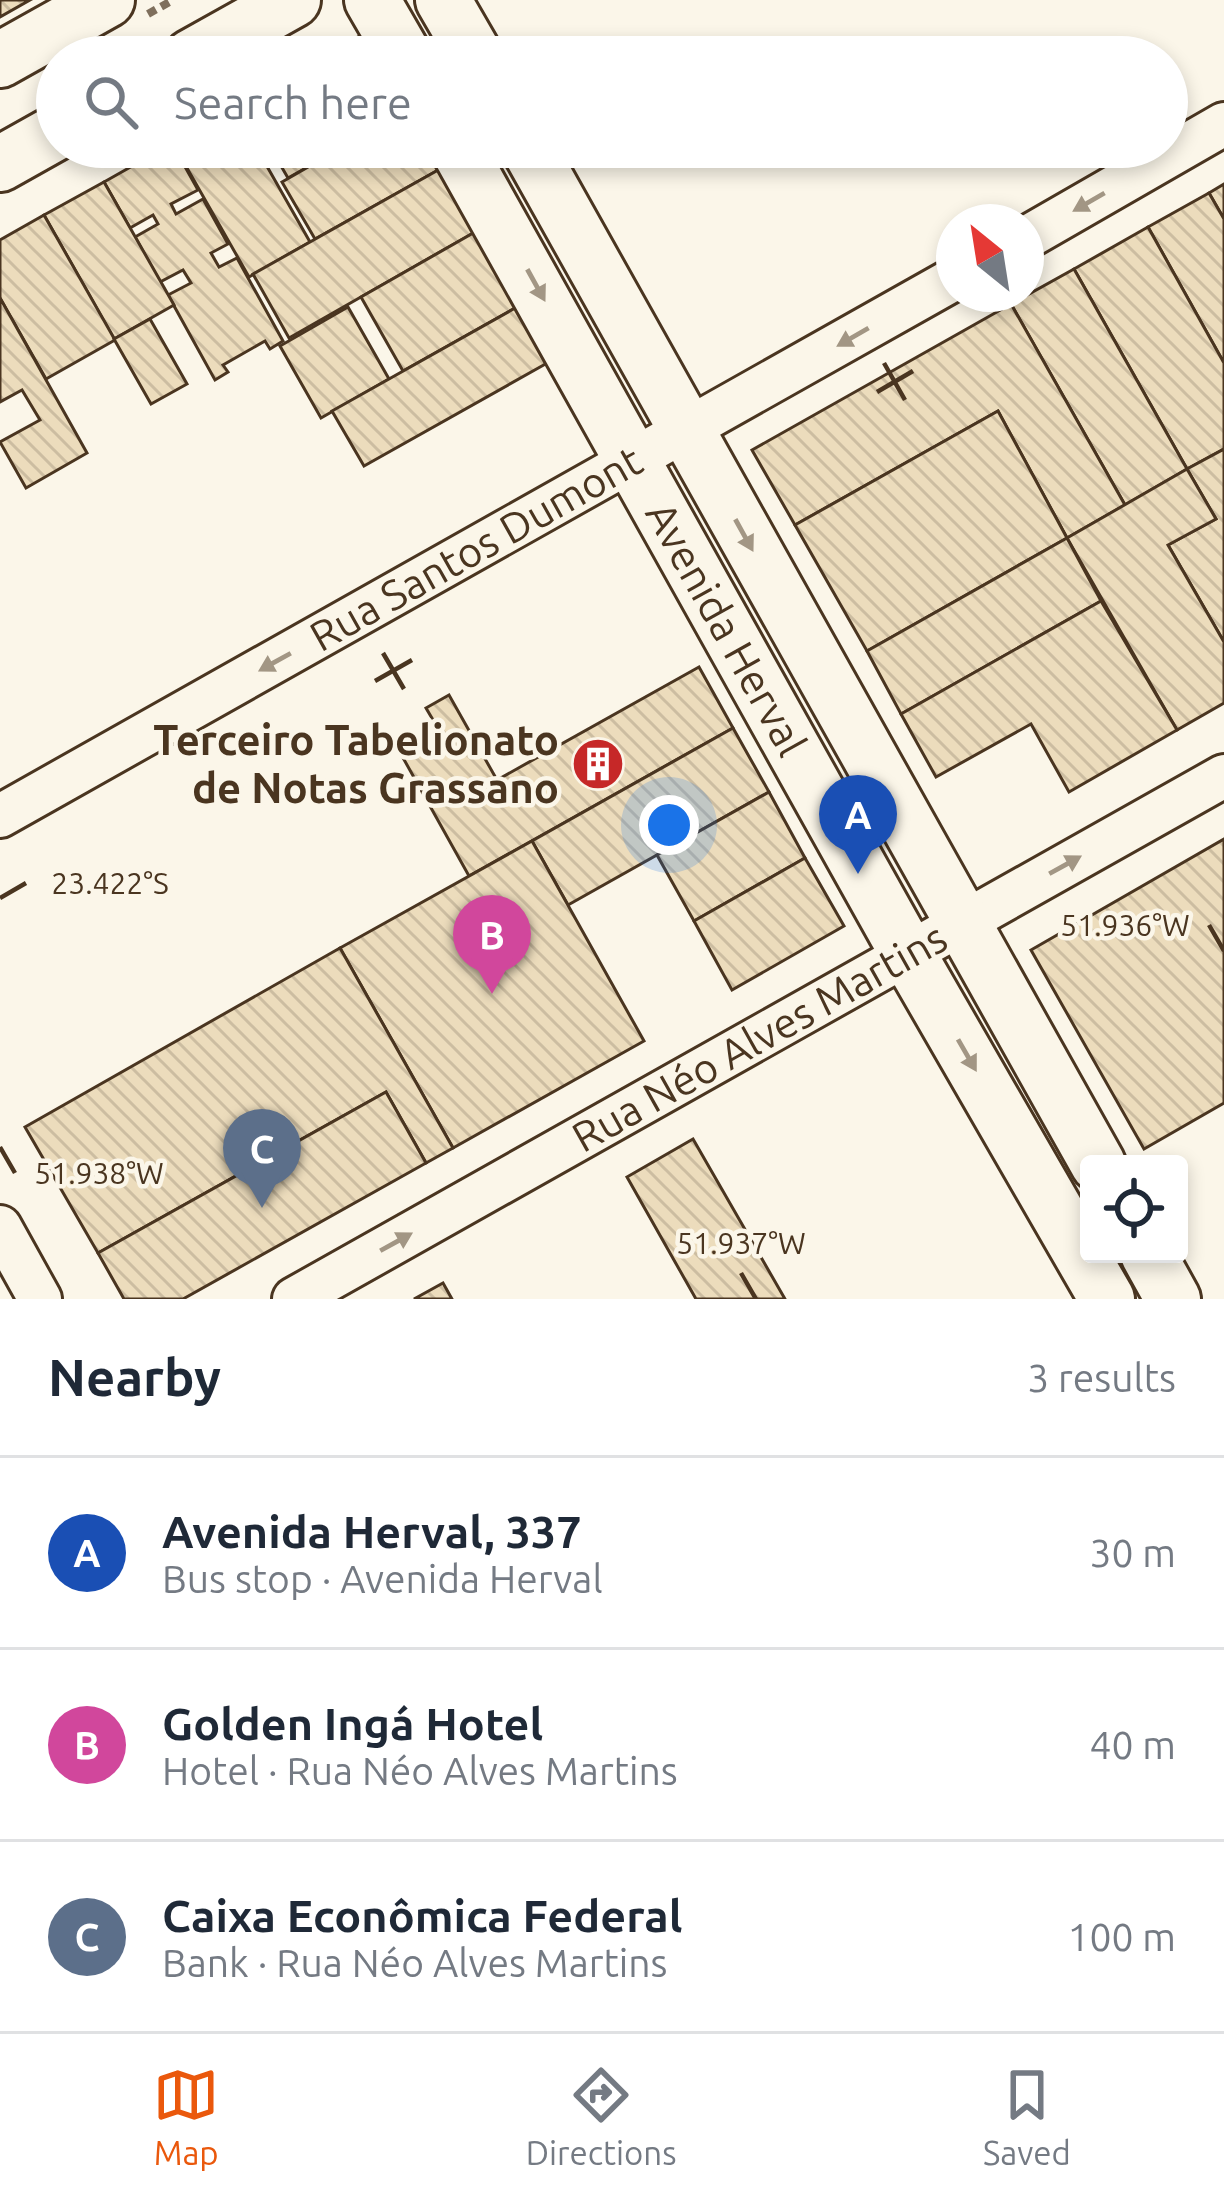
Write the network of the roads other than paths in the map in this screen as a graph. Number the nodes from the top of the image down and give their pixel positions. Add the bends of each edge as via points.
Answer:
1 (107, 0) edge
2 (293, 0) edge
3 (372, 0) edge
4 (443, 0) edge
5 (43, 36) edge
6 (229, 36) edge
7 (392, 36) edge
8 (464, 36) edge
9 (36, 40) edge
10 (0, 60) edge
11 (1224, 124) edge
12 (36, 144) edge
13 (1188, 145) edge
14 (0, 164) edge
15 (470, 168) edge
16 (502, 168) edge
17 (540, 168) edge
18 (1148, 168) edge
19 (501, 221) junction
20 (1044, 228) edge
21 (936, 289) edge
22 (688, 432) junction
23 (634, 461) junction
24 (758, 681) junction
25 (856, 736) junction
26 (1224, 776) edge
27 (0, 816) edge
28 (963, 922) junction
29 (908, 954) junction
30 (1086, 1143) edge
31 (1056, 1210) junction
32 (0, 1227) edge
33 (1153, 1263) edge
34 (40, 1299) edge
35 (294, 1299) edge
36 (1107, 1299) edge
37 (1174, 1299) edge

1 - 5 main road
2 - 6 main road
3 - 7 main road
4 - 8 main road
9 - 10 main road
11 -> 13 street
12 - 14 main road
15 - 19 main road, Avenida Herval
16 - 19 main road
17 - 22 main road, Avenida Herval
18 -> 20 street
19 -> 23 main road, Avenida Herval
21 -> 22 street, Rua Santos Dumont
22 - 23 street, Rua Santos Dumont
22 -> 25 main road, Avenida Herval
23 - 24 main road, Avenida Herval
23 -> 27 street, Rua Santos Dumont
24 - 25 main road
24 - 29 main road, Avenida Herval
25 - 28 main road, Avenida Herval
28 -> 26 street, Rua Néo Alves Martins
28 - 29 street, Rua Néo Alves Martins
28 - 30 main road, Avenida Herval
29 -> 31 main road, Avenida Herval
35 -> 29 street, Rua Néo Alves Martins
30 - 31 main road
31 - 36 main road, Avenida Herval
32 - 34 street
33 - 37 main road

